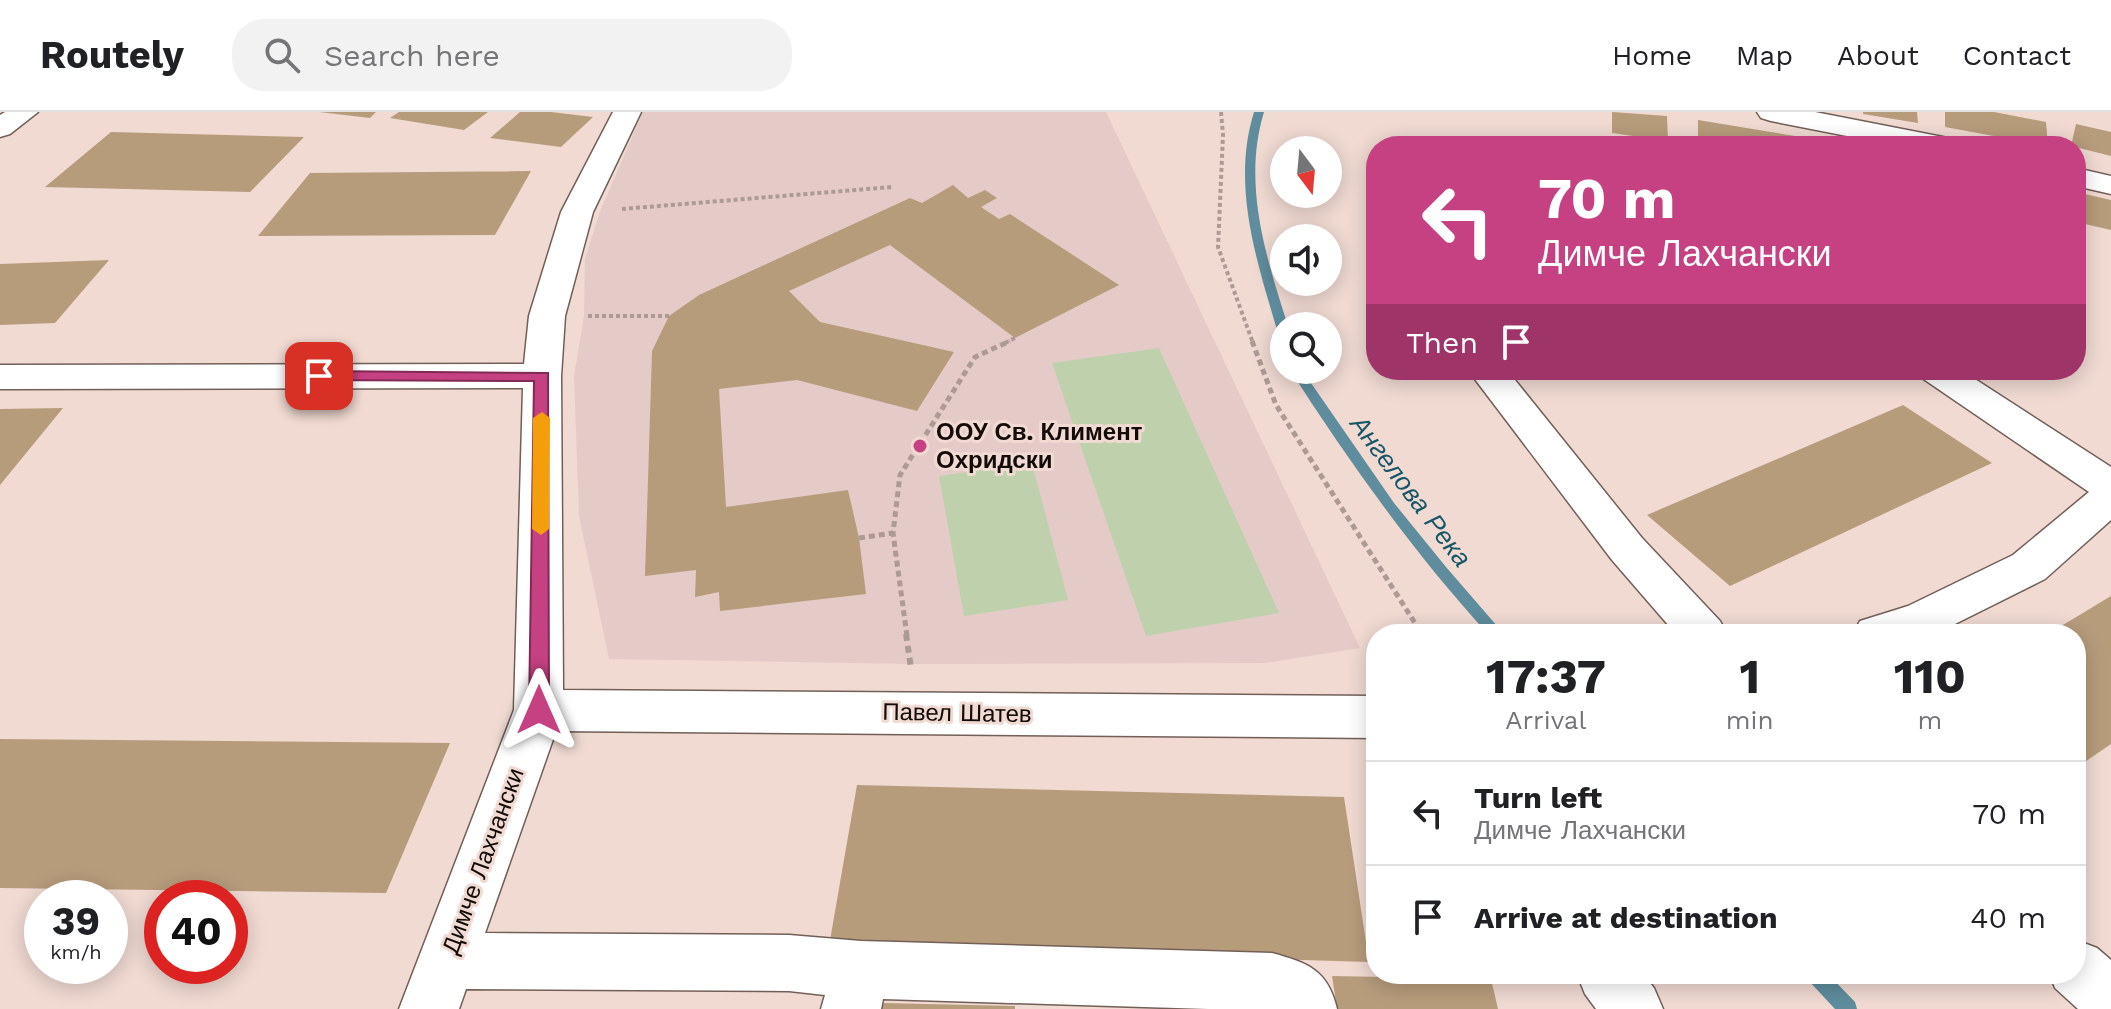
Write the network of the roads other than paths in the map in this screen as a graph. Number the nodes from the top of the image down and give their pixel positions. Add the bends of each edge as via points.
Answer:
1 (24, 112) edge
2 (627, 112) edge
3 (1771, 112) edge
4 (0, 128) edge
5 (1892, 136) edge
6 (2086, 179) edge
7 (2111, 185) edge
8 (542, 376) junction
9 (0, 377) edge
10 (1495, 380) edge
11 (1950, 380) edge
12 (2111, 487) edge
13 (2111, 497) edge
14 (1695, 624) edge
15 (1907, 624) edge
16 (539, 710) junction
17 (1366, 717) edge
18 (2086, 977) edge
19 (1614, 984) edge
20 (438, 985) edge
21 (856, 989) edge
22 (1098, 993) edge
23 (2111, 999) edge
24 (1307, 1009) edge
25 (1633, 1009) edge

1 - 4 street
2 - 8 street, Димче Лахчански via 577,212 547,316
3 - 5 street
6 - 7 street
8 - 9 street
8 - 16 street, Димче Лахчански
10 - 14 street via 1627,549
11 - 12 street
13 - 15 street via 2029,567
16 - 17 street, Павел Шатев
16 - 20 street, Димче Лахчански
18 - 23 street
19 - 25 street
20 - 21 street via 789,963
21 - 22 street
22 - 24 street via 1272,982 1290,987 1305,999

